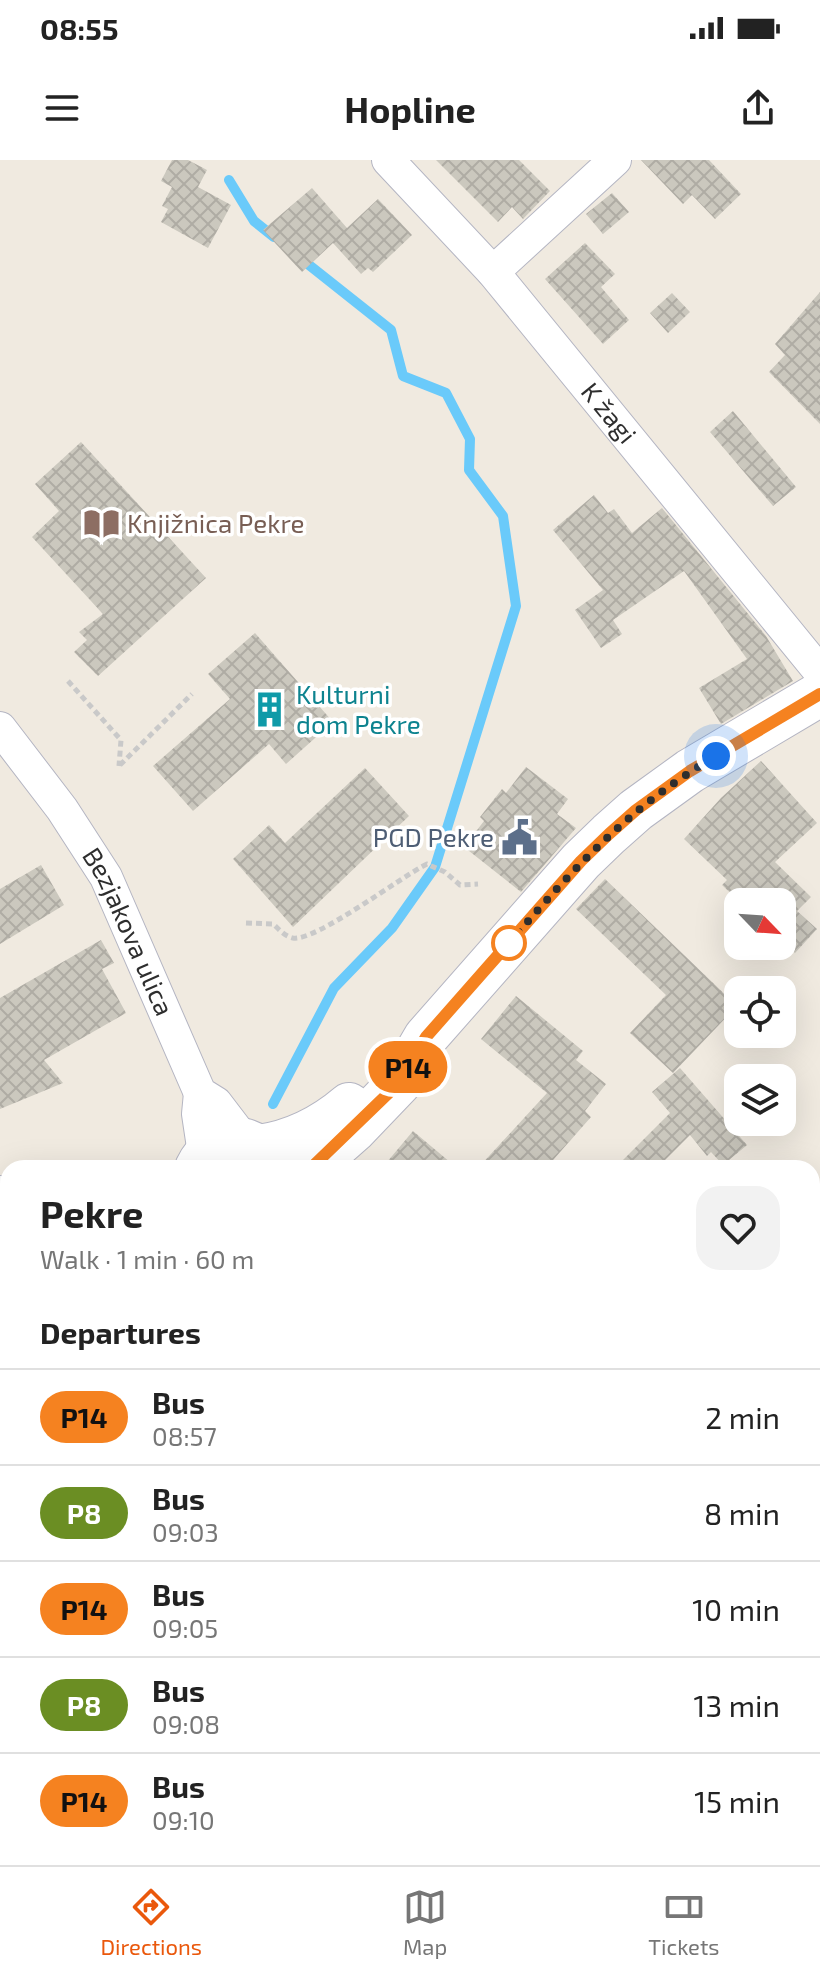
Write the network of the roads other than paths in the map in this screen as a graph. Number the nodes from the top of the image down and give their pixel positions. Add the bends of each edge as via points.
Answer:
1 (388, 160) edge
2 (615, 160) edge
3 (493, 272) junction
4 (820, 672) edge
5 (820, 694) edge
6 (0, 728) edge
7 (426, 1037) junction
8 (200, 1093) junction
9 (258, 1152) edge
10 (200, 1160) edge
11 (201, 1160) edge
12 (319, 1160) edge

1 - 3 street, K žagi
2 - 3 street
3 - 4 street, K žagi
5 - 7 street via 690,771 636,810 571,872
6 - 8 street, Bezjakova ulica via 106,877
7 - 9 street via 325,1125
7 - 12 street via 399,1083
8 - 9 street, Bezjakova ulica via 216,1103
8 - 10 street
9 - 11 street via 229,1140 216,1143

